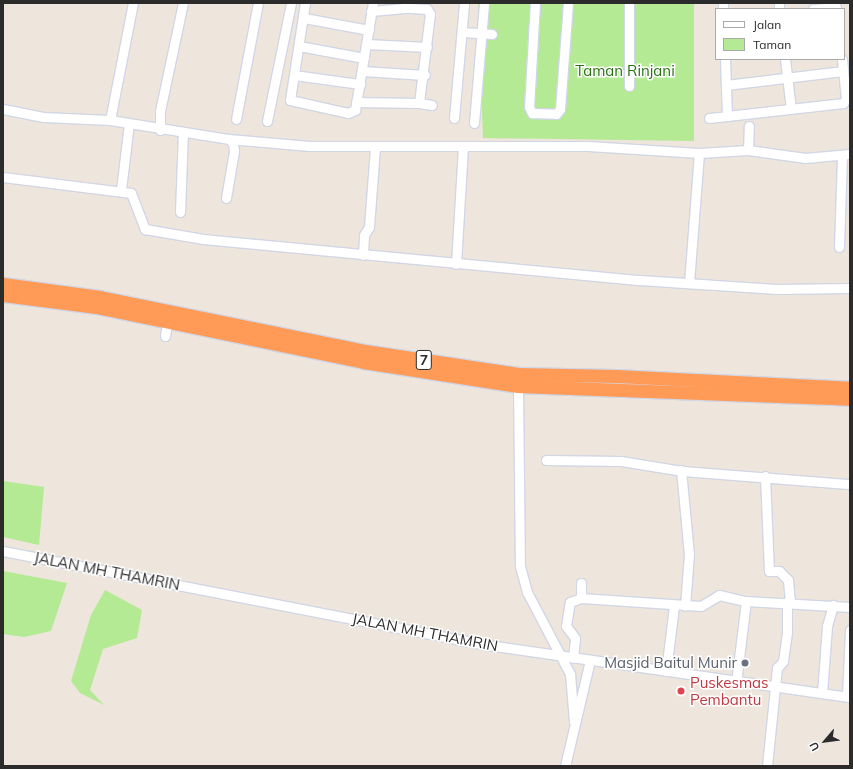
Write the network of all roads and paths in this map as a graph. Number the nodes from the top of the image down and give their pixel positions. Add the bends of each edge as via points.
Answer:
1 (133, 3) edge
2 (183, 3) edge
3 (258, 3) edge
4 (291, 3) edge
5 (306, 3) edge
6 (464, 3) edge
7 (484, 3) edge
8 (535, 3) edge
9 (568, 3) edge
10 (629, 3) edge
11 (405, 5) edge
12 (836, 6) edge
13 (372, 7) edge
14 (821, 8) edge
15 (304, 18) junction
16 (369, 30) junction
17 (462, 32) junction
18 (482, 33) junction
19 (492, 34) dead end
20 (367, 44) junction
21 (299, 46) junction
22 (427, 46) junction
23 (364, 58) junction
24 (725, 60) edge
25 (784, 60) edge
26 (842, 60) edge
27 (362, 71) junction
28 (843, 71) junction
29 (294, 75) junction
30 (425, 75) junction
31 (786, 77) junction
32 (360, 84) junction
33 (726, 84) junction
34 (629, 86) dead end
35 (356, 102) junction
36 (419, 103) junction
37 (432, 105) dead end
38 (3, 109) edge
39 (791, 109) junction
40 (727, 116) junction
41 (454, 118) dead end
42 (709, 118) dead end
43 (236, 119) dead end
44 (110, 120) junction
45 (267, 121) dead end
46 (129, 123) junction
47 (474, 123) dead end
48 (749, 126) dead end
49 (160, 130) junction
50 (183, 132) junction
51 (229, 139) junction
52 (375, 147) junction
53 (463, 147) junction
54 (748, 150) junction
55 (699, 153) junction
56 (846, 155) edge
57 (3, 177) edge
58 (121, 190) junction
59 (226, 198) dead end
60 (180, 212) dead end
61 (839, 247) dead end
62 (363, 255) junction
63 (456, 264) junction
64 (689, 283) junction
65 (3, 284) edge
66 (850, 288) edge
67 (3, 295) edge
68 (168, 316) junction
69 (165, 336) dead end
70 (518, 380) junction
71 (741, 388) junction
72 (850, 388) edge
73 (850, 399) edge
74 (546, 460) dead end
75 (681, 470) junction
76 (765, 476) junction
77 (850, 484) edge
78 (3, 551) edge
79 (581, 583) dead end
80 (581, 598) junction
81 (746, 601) junction
82 (788, 602) junction
83 (833, 605) junction
84 (674, 606) junction
85 (686, 606) junction
86 (850, 607) edge
87 (850, 630) edge
88 (563, 656) junction
89 (573, 658) junction
90 (590, 660) junction
91 (666, 671) junction
92 (736, 682) junction
93 (776, 687) junction
94 (822, 693) junction
95 (849, 696) edge
96 (574, 722) junction
97 (565, 766) edge
98 (768, 766) edge

1 - 44 street
2 - 49 street
3 - 43 street
4 - 45 street
5 - 15 street
6 - 17 street
7 - 18 street
8 - 9 street via 529,107 532,113 556,114 560,109
10 - 34 street
11 - 13 street
11 - 22 street via 430,12
12 - 14 street
13 - 16 street
15 - 16 street
15 - 21 street
16 - 20 street
17 - 18 street
17 - 41 street
18 - 19 street
18 - 47 street
20 - 22 street
20 - 23 street
21 - 23 street
21 - 29 street
22 - 30 street
23 - 27 street
24 - 33 street
25 - 31 street
26 - 28 street
27 - 30 street
27 - 32 street
28 - 31 street
28 - 39 street via 845,102
29 - 32 street
29 - 35 street via 291,102 348,113 355,110
30 - 36 street
31 - 33 street
31 - 39 street
32 - 35 street
33 - 40 street
35 - 36 street
36 - 37 street
38 - 44 street via 43,117
39 - 40 street
40 - 42 street
44 - 46 street
46 - 49 street
46 - 58 street
48 - 54 street
49 - 50 street
50 - 51 street
50 - 60 street
51 - 52 street
51 - 59 street via 234,147
52 - 53 street
52 - 62 street via 369,227 364,235
53 - 55 street via 588,146
53 - 63 street
54 - 55 street
54 - 56 street via 805,158
55 - 64 street
56 - 61 street
57 - 58 street
58 - 62 street via 131,193 145,229 203,239
62 - 63 street
63 - 64 street
64 - 66 street via 777,289
65 - 68 highway, 7
67 - 68 highway, 7
68 - 69 street
68 - 70 highway, 7
70 - 71 highway, 7
70 - 88 street via 520,566 527,592
71 - 72 highway, 7
71 - 73 highway, 7
74 - 75 street via 621,461
75 - 76 street
75 - 85 street via 689,554
76 - 77 street
76 - 82 street via 769,571 779,571 788,580
78 - 88 street, JALAN MH THAMRIN via 488,645
79 - 80 street
80 - 84 street
80 - 89 street via 567,608 566,626 575,640
81 - 82 street
81 - 85 street via 717,595 704,605
81 - 92 street
82 - 83 street
82 - 93 street via 783,661 777,668
83 - 86 street
83 - 94 street via 827,626
84 - 85 street
84 - 91 street
87 - 95 street
88 - 89 street, JALAN MH THAMRIN
88 - 96 street via 573,689
89 - 90 street, JALAN MH THAMRIN
90 - 91 street, JALAN MH THAMRIN
90 - 96 street
91 - 92 street, JALAN MH THAMRIN
92 - 93 street, JALAN MH THAMRIN
93 - 94 street, JALAN MH THAMRIN
93 - 98 street
94 - 95 street, JALAN MH THAMRIN
96 - 97 street

